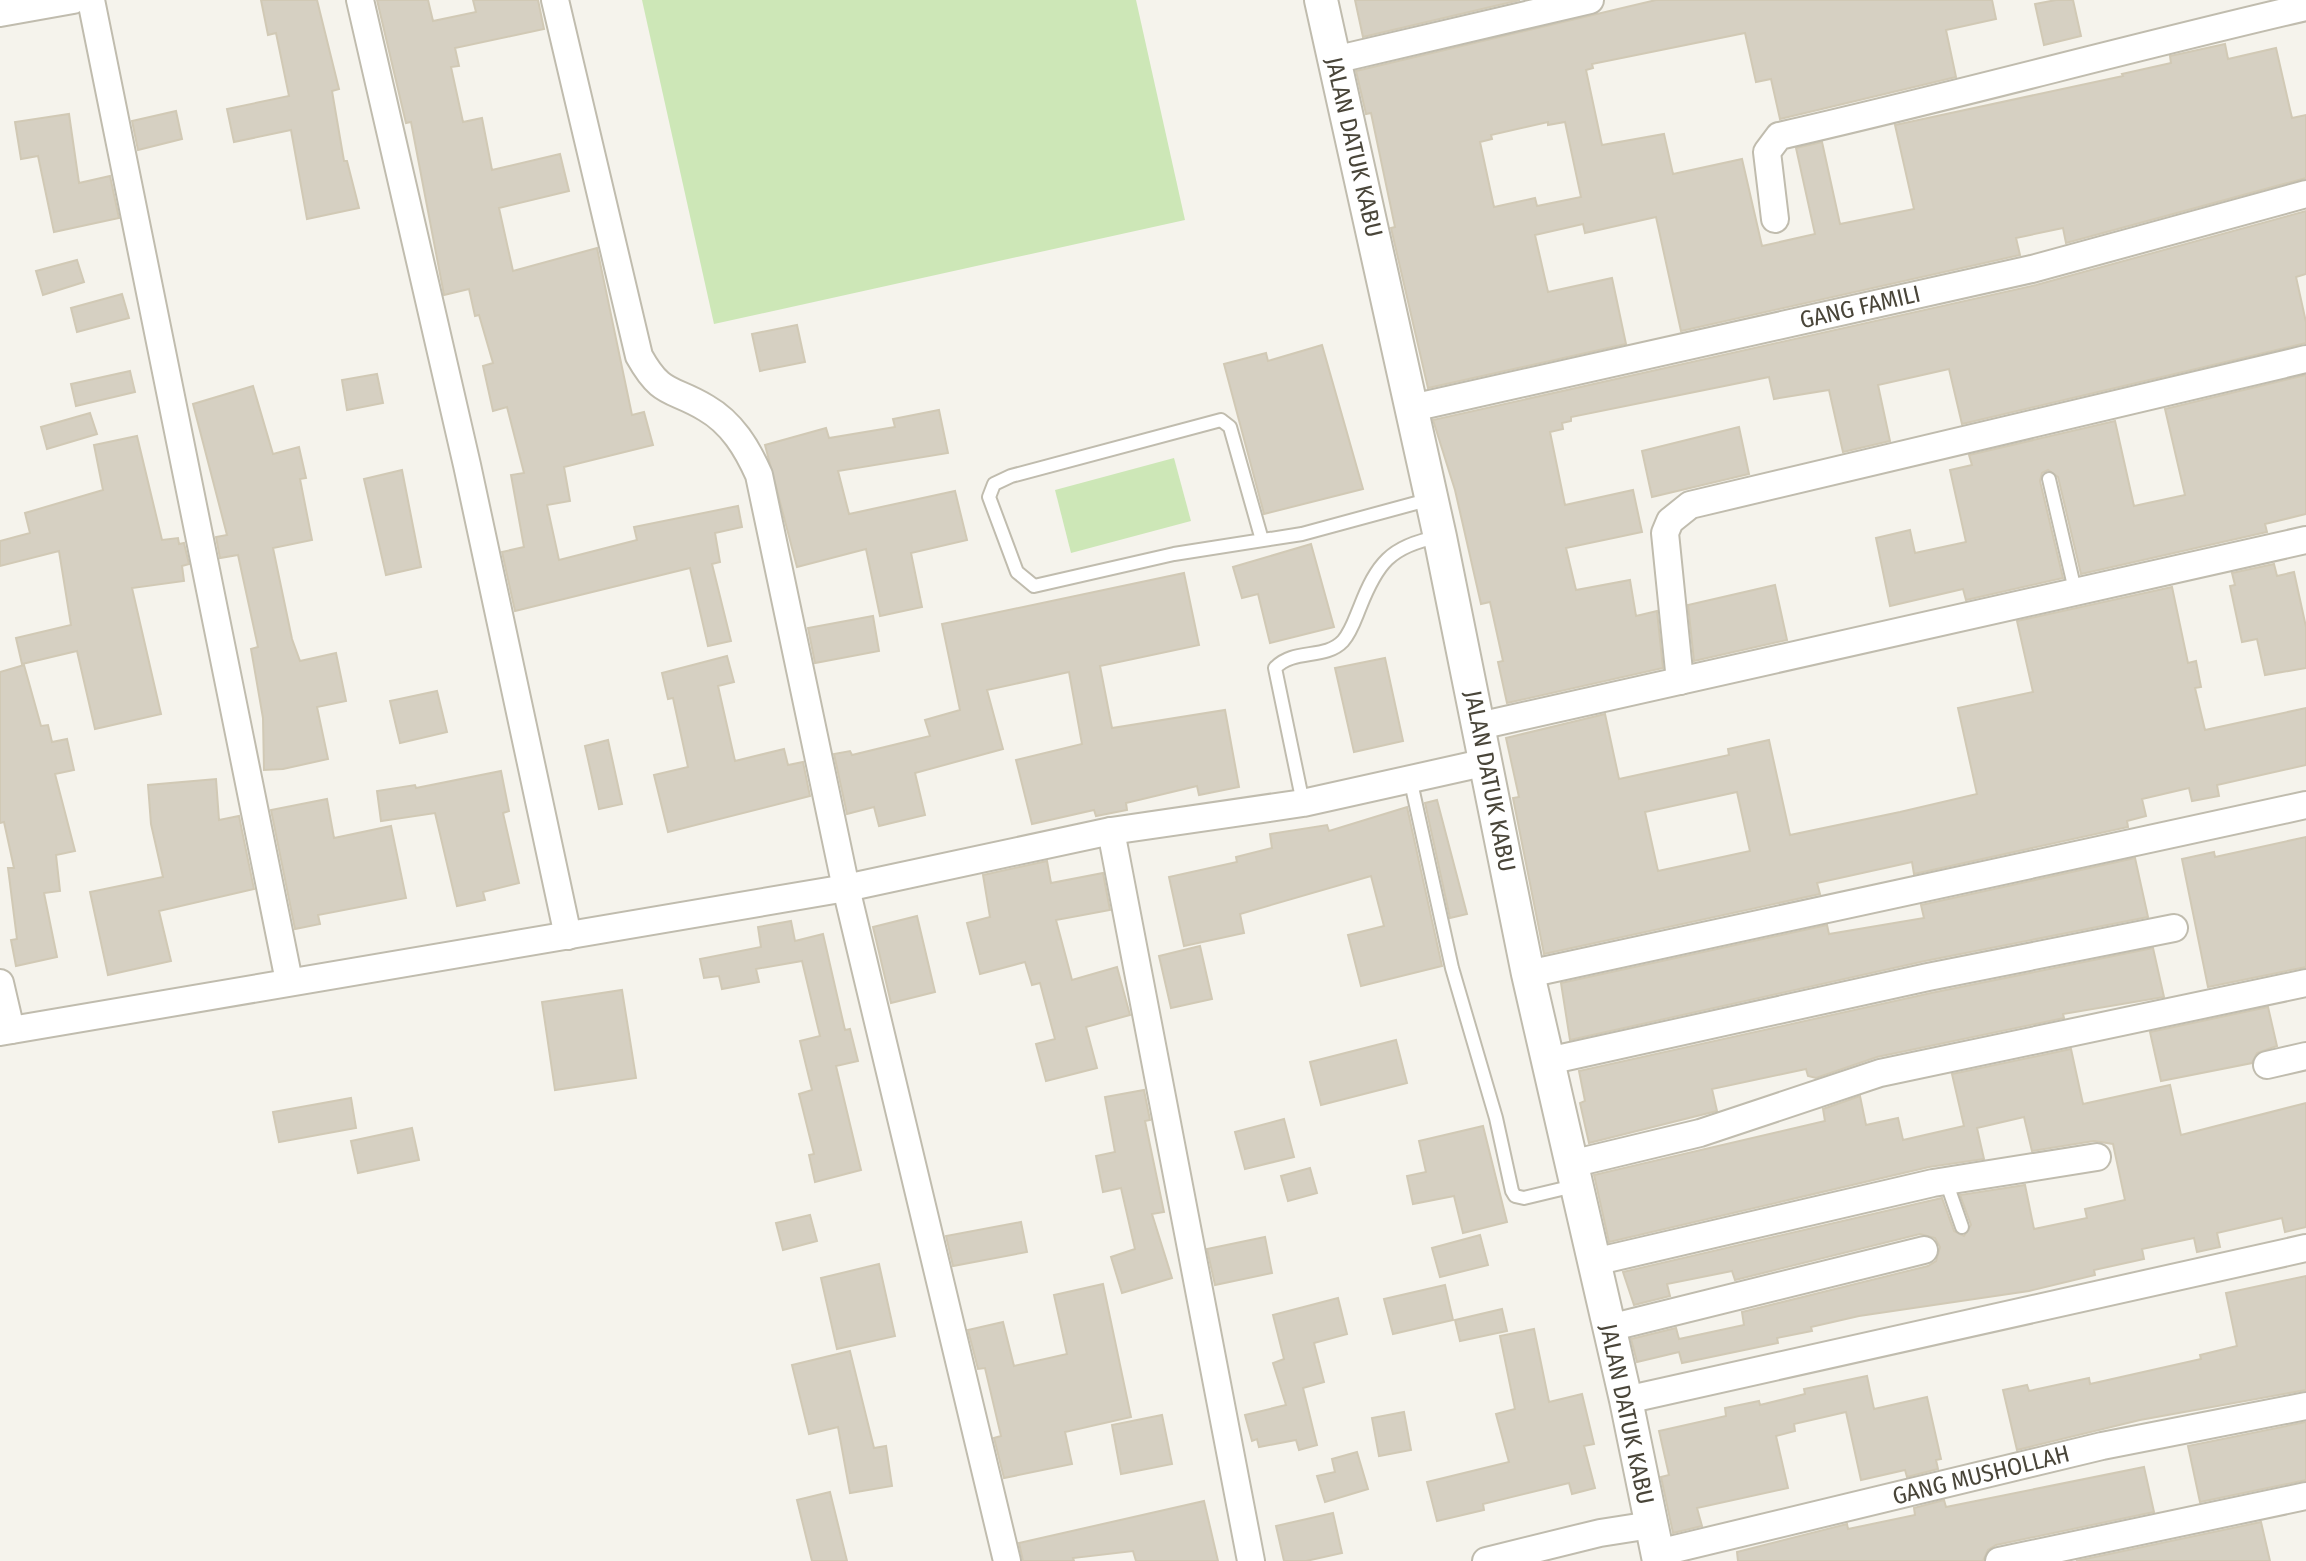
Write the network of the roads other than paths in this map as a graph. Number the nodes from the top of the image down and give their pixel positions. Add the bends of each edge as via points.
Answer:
1 (73, 0) edge
2 (91, 0) edge
3 (360, 0) edge
4 (555, 0) edge
5 (1321, 0) edge
6 (1590, 0) edge
7 (2306, 7) edge
8 (0, 13) edge
9 (1334, 60) junction
10 (2306, 194) edge
11 (1775, 219) dead end
12 (2306, 359) edge
13 (1412, 408) junction
14 (2049, 479) dead end
15 (1432, 499) junction
16 (1440, 537) junction
17 (1262, 540) junction
18 (2306, 540) edge
19 (2075, 590) junction
20 (1680, 681) junction
21 (1479, 726) junction
22 (1487, 762) junction
23 (1410, 778) junction
24 (1303, 803) junction
25 (2306, 805) edge
26 (1111, 831) junction
27 (846, 888) junction
28 (2174, 928) dead end
29 (568, 936) junction
30 (1528, 974) junction
31 (289, 981) junction
32 (0, 983) edge
33 (2306, 983) edge
34 (5, 1031) edge
35 (2306, 1056) edge
36 (1548, 1061) junction
37 (2267, 1065) dead end
38 (2097, 1157) dead end
39 (1574, 1175) junction
40 (1946, 1181) junction
41 (1962, 1227) dead end
42 (2306, 1248) edge
43 (1924, 1250) dead end
44 (1594, 1262) junction
45 (1609, 1328) junction
46 (1626, 1400) junction
47 (2306, 1406) edge
48 (2306, 1496) edge
49 (1651, 1542) edge
50 (1007, 1561) edge
51 (1251, 1561) edge
52 (1486, 1561) edge
53 (1999, 1561) edge

1 - 8 street
2 - 31 street
3 - 29 street
4 - 27 street via 639,356 664,390 705,407 728,424 759,475
5 - 9 street, JALAN DATUK KABU
6 - 9 street
7 - 11 street via 1779,136 1767,152
9 - 13 street, JALAN DATUK KABU
10 - 13 street, GANG FAMILI via 2032,269
12 - 20 street via 1690,505 1670,521 1665,533
13 - 15 street, JALAN DATUK KABU
14 - 19 lane
15 - 16 street, JALAN DATUK KABU
15 - 17 lane
16 - 21 street, JALAN DATUK KABU
16 - 24 lane via 1418,541 1382,562 1352,627 1334,649 1283,659 1275,668
17 - 17 lane via 1034,586 1017,572 989,497 994,484 1011,476 1221,420 1230,427
18 - 19 street
19 - 20 street
20 - 21 street
21 - 22 street, JALAN DATUK KABU
22 - 23 street
22 - 30 street, JALAN DATUK KABU
23 - 24 street
23 - 39 lane via 1452,968 1512,1191 1524,1198
24 - 26 street
25 - 30 street
26 - 27 street
26 - 51 street
27 - 29 street
27 - 50 street
28 - 36 street
29 - 31 street
30 - 36 street, JALAN DATUK KABU
31 - 34 street
32 - 34 street
33 - 39 street via 1880,1073
35 - 37 street
36 - 39 street, JALAN DATUK KABU
38 - 40 street
39 - 44 street, JALAN DATUK KABU
40 - 41 lane
40 - 44 street
42 - 46 street
43 - 45 street
44 - 45 street, JALAN DATUK KABU
45 - 46 street, JALAN DATUK KABU
46 - 49 street, JALAN DATUK KABU
47 - 49 street, GANG MUSHOLLAH
48 - 53 street
49 - 52 street, GANG MUSHOLLAH via 1600,1533

